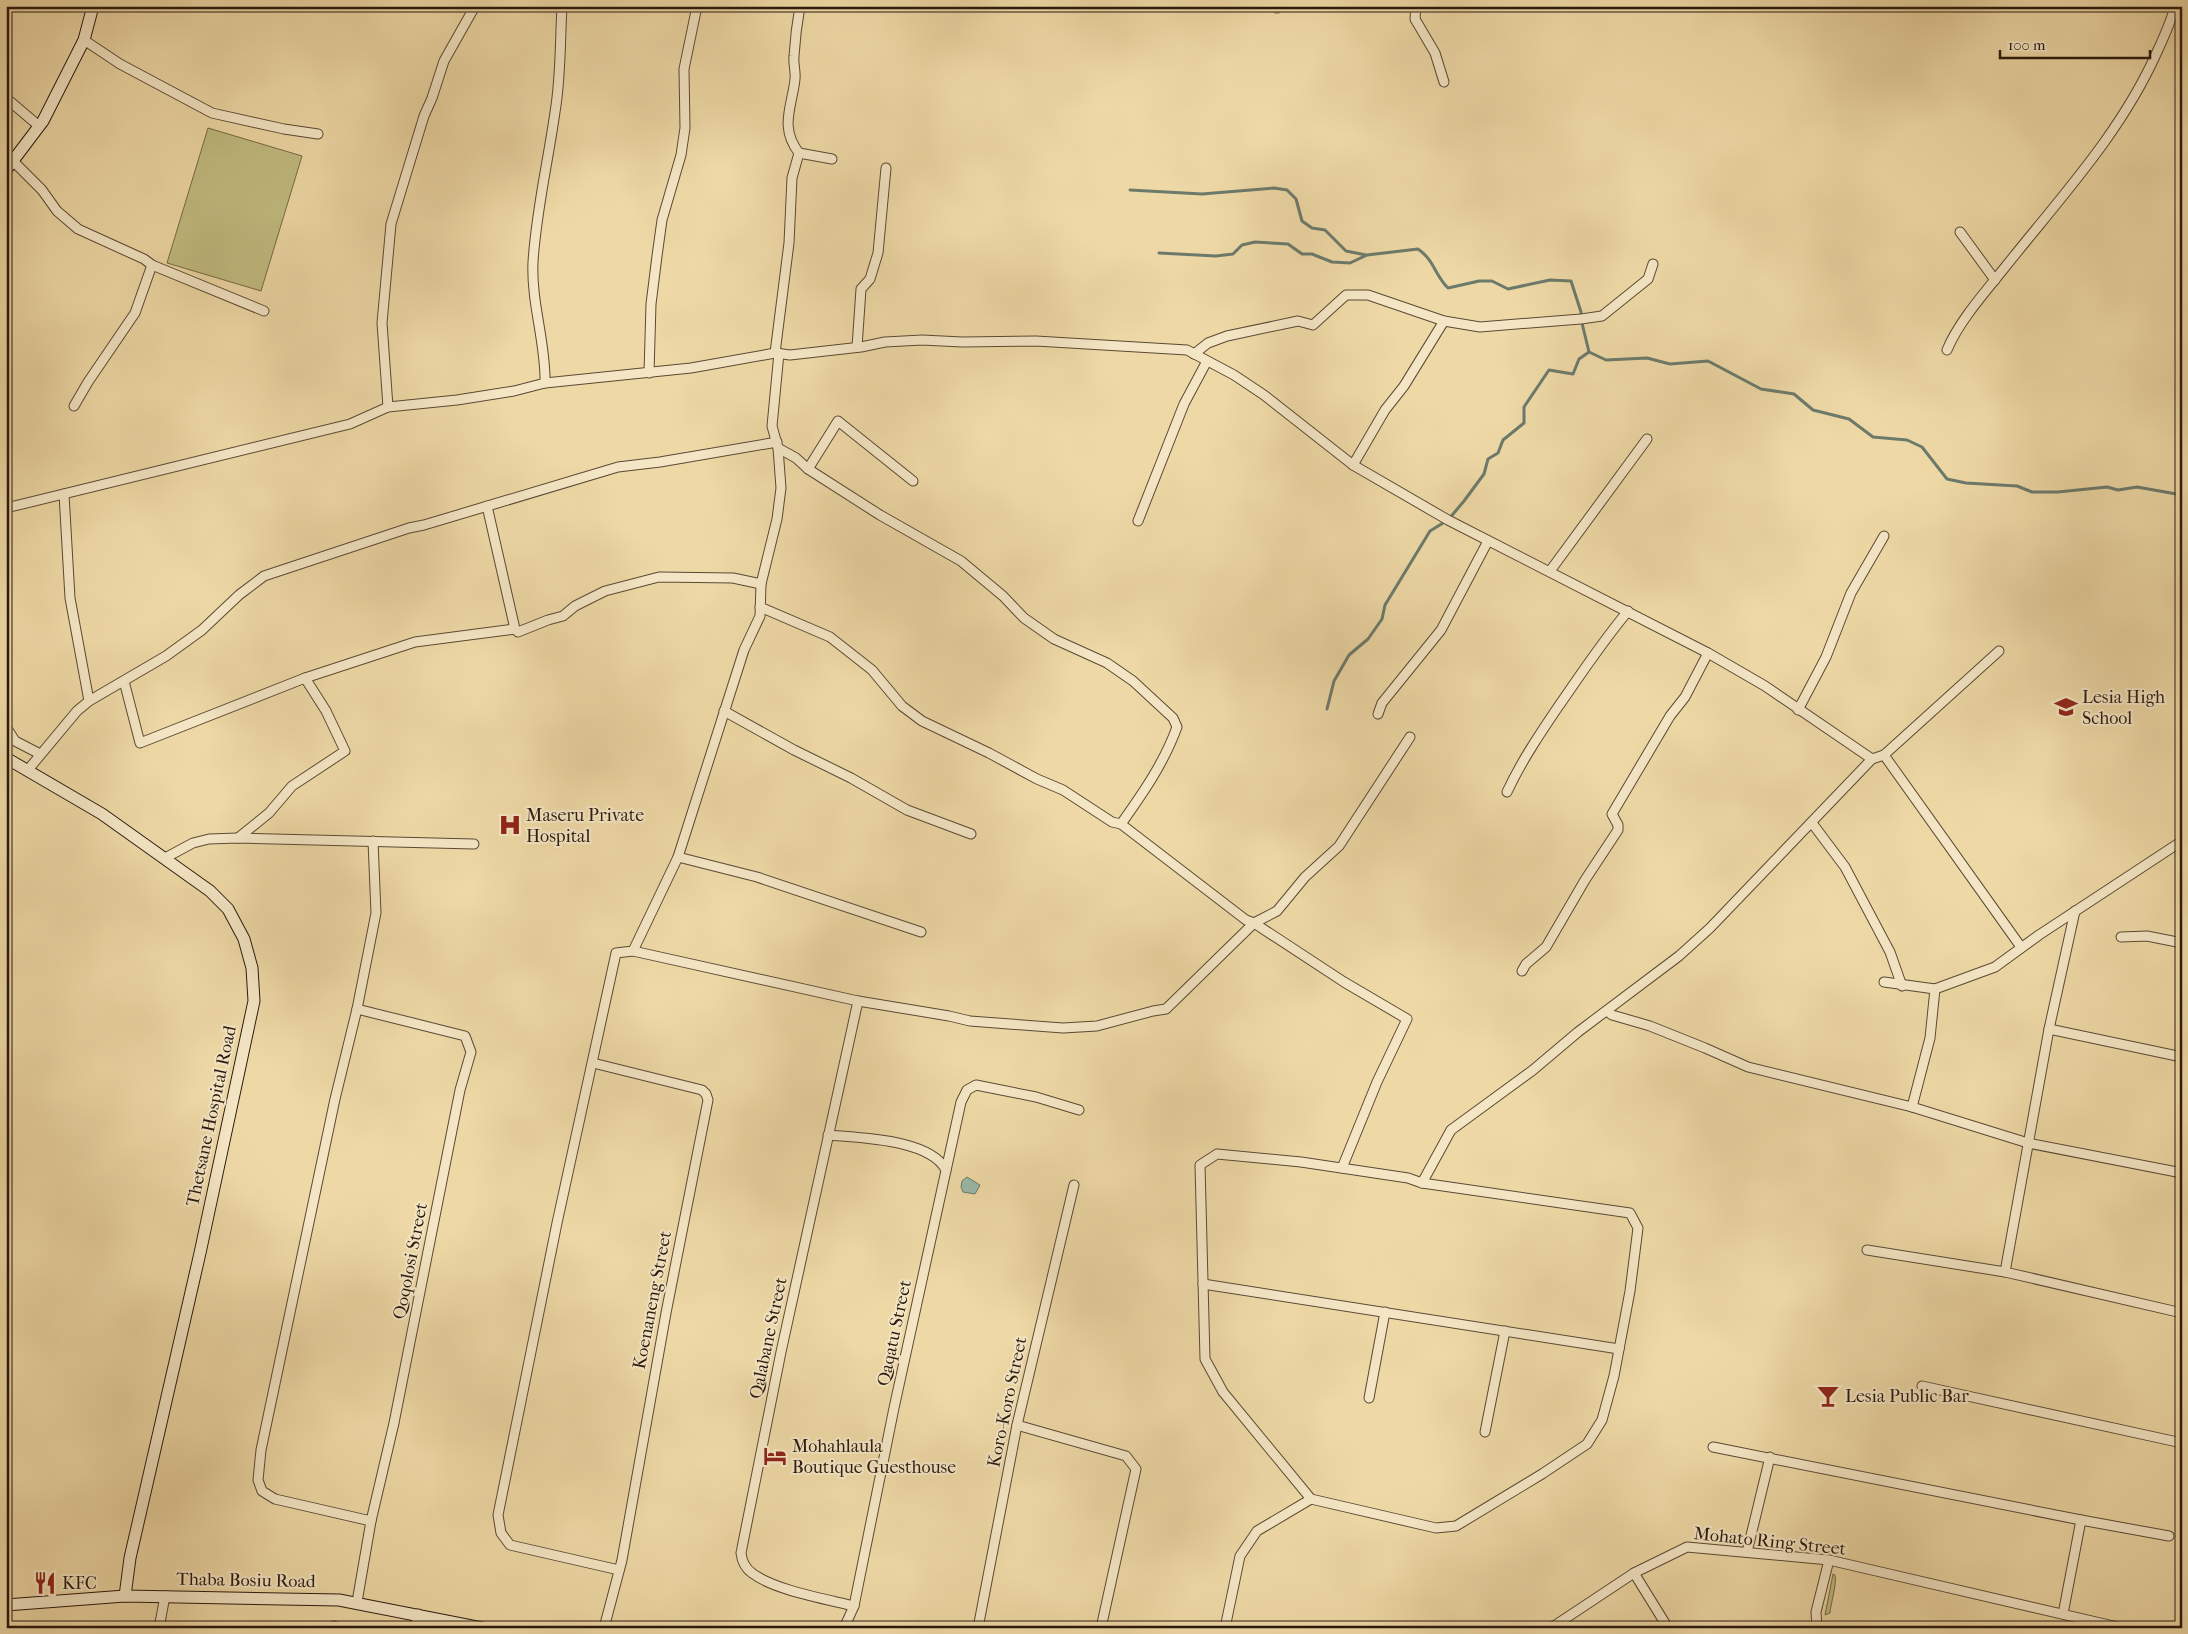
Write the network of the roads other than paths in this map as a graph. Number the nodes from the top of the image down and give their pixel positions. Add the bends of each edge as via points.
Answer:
1 (93, 6) edge
2 (475, 6) edge
3 (562, 6) edge
4 (697, 6) edge
5 (800, 6) edge
6 (1416, 6) edge
7 (2175, 6) edge
8 (84, 40) junction
9 (1444, 82) dead end
10 (6, 98) edge
11 (39, 126) junction
12 (318, 134) dead end
13 (799, 153) junction
14 (832, 160) dead end
15 (9, 165) edge
16 (886, 168) dead end
17 (1960, 232) dead end
18 (1653, 264) dead end
19 (152, 265) junction
20 (1995, 280) junction
21 (264, 311) dead end
22 (1444, 321) junction
23 (857, 347) junction
24 (1947, 350) dead end
25 (777, 353) junction
26 (1194, 354) junction
27 (1207, 361) junction
28 (649, 373) junction
29 (545, 383) junction
30 (74, 406) dead end
31 (388, 407) junction
32 (1647, 439) dead end
33 (778, 445) junction
34 (1354, 466) junction
35 (808, 469) junction
36 (913, 481) dead end
37 (64, 494) junction
38 (487, 506) junction
39 (6, 508) edge
40 (1138, 521) dead end
41 (1884, 536) dead end
42 (1488, 541) junction
43 (1550, 571) junction
44 (761, 584) junction
45 (760, 607) junction
46 (1628, 611) junction
47 (515, 629) junction
48 (1999, 651) dead end
49 (1708, 653) junction
50 (305, 678) junction
51 (124, 681) junction
52 (89, 701) junction
53 (1798, 710) junction
54 (724, 712) junction
55 (1378, 714) dead end
56 (6, 727) edge
57 (1410, 737) dead end
58 (40, 754) junction
59 (1884, 755) junction
60 (6, 758) edge
61 (1872, 759) junction
62 (27, 771) junction
63 (1507, 792) dead end
64 (1812, 823) junction
65 (1121, 824) junction
66 (971, 834) dead end
67 (238, 838) junction
68 (373, 840) junction
69 (2182, 841) edge
70 (474, 844) dead end
71 (678, 856) junction
72 (165, 858) junction
73 (2075, 911) junction
74 (1254, 923) junction
75 (921, 932) dead end
76 (2121, 938) dead end
77 (2182, 943) edge
78 (2021, 947) junction
79 (633, 951) junction
80 (1522, 971) dead end
81 (1884, 982) dead end
82 (1902, 986) junction
83 (1935, 989) junction
84 (858, 1001) junction
85 (357, 1009) junction
86 (1607, 1011) junction
87 (2049, 1029) junction
88 (2182, 1057) edge
89 (593, 1063) junction
90 (1912, 1107) junction
91 (1079, 1110) dead end
92 (828, 1135) junction
93 (2028, 1143) junction
94 (1342, 1168) junction
95 (946, 1170) junction
96 (2182, 1173) edge
97 (1422, 1183) junction
98 (1074, 1185) dead end
99 (1866, 1250) dead end
100 (2004, 1272) junction
101 (1203, 1284) junction
102 (1385, 1312) junction
103 (2182, 1313) edge
104 (1505, 1331) junction
105 (1619, 1349) junction
106 (1922, 1386) dead end
107 (1369, 1398) dead end
108 (1018, 1425) junction
109 (1484, 1432) dead end
110 (2182, 1443) edge
111 (1713, 1447) dead end
112 (1770, 1457) junction
113 (1311, 1499) junction
114 (2081, 1520) junction
115 (371, 1522) junction
116 (2169, 1536) dead end
117 (1747, 1552) junction
118 (1829, 1560) junction
119 (619, 1570) junction
120 (1634, 1574) junction
121 (125, 1596) junction
122 (165, 1596) junction
123 (357, 1602) junction
124 (6, 1605) edge
125 (854, 1606) junction
126 (418, 1614) junction
127 (2062, 1614) junction
128 (159, 1628) edge
129 (415, 1628) edge
130 (482, 1628) edge
131 (604, 1628) edge
132 (844, 1628) edge
133 (978, 1628) edge
134 (1101, 1628) edge
135 (1225, 1628) edge
136 (1551, 1628) edge
137 (1668, 1628) edge
138 (1817, 1628) edge
139 (2122, 1628) edge

1 - 8 main road
2 - 31 street via 444,61 391,224 382,323
3 - 29 street via 558,88 533,265
4 - 28 street via 684,69 686,128 662,220 657,256 651,304
5 - 13 street via 788,124 791,143
6 - 9 street via 1415,19 1435,53
7 - 20 street via 2147,75 2123,115
8 - 11 main road
8 - 12 street via 120,64 212,113
10 - 11 street
11 - 15 main road
13 - 14 street
13 - 25 street via 792,178 789,243
15 - 19 street via 42,190 57,211 78,229
16 - 23 street via 878,253 870,279 861,289
17 - 20 street
18 - 22 street via 1648,279 1602,316 1480,327
19 - 21 street
19 - 30 street via 135,313
20 - 24 street via 1958,328
22 - 26 street via 1368,295 1346,295 1313,325 1298,321 1236,334 1208,343
22 - 34 street via 1404,386 1385,410
23 - 25 street via 790,355
23 - 26 street via 922,340 1036,341 1187,350
25 - 28 street
25 - 33 street via 772,426
26 - 27 street
27 - 34 street via 1264,396
27 - 40 street via 1184,404
28 - 29 street
29 - 31 street via 456,400
31 - 37 street via 350,424
32 - 43 street
33 - 35 street
33 - 38 street via 618,467
33 - 44 street via 782,488
34 - 42 street
35 - 36 street via 838,421
35 - 65 street via 961,561 1024,618 1054,638 1107,663 1133,681 1173,718 1177,727 1173,739 1154,776
37 - 39 street
37 - 52 street via 70,598
38 - 47 street
38 - 51 street via 264,576 202,630
41 - 53 street via 1851,593 1826,657
42 - 43 street
42 - 55 street via 1441,630 1382,703
43 - 46 street
44 - 45 street
44 - 47 street via 724,577 659,577 605,591 563,616 518,632
45 - 54 street via 757,624 744,650
45 - 65 street via 830,637 872,670 902,706 922,721 1063,790 1112,822
46 - 49 street
46 - 63 street via 1602,641 1517,769
47 - 50 street via 415,642
48 - 59 street
49 - 53 street via 1765,686
49 - 80 street via 1685,697 1670,716 1612,814 1618,830 1546,947
50 - 51 street via 140,743
50 - 67 street via 326,711 345,751 292,786 269,813
51 - 52 street
52 - 58 street
53 - 61 street
54 - 66 street via 907,810
54 - 71 street
56 - 58 street via 15,741
57 - 74 street via 1339,846 1305,877 1277,911
58 - 62 street
59 - 61 street
59 - 78 street
60 - 62 main road, Thetsane Hospital Road
61 - 64 street
62 - 72 main road, Thetsane Hospital Road via 102,814
64 - 82 street via 1845,868 1890,952
64 - 86 street via 1710,928
65 - 74 street
67 - 68 street
67 - 72 street via 193,843
68 - 70 street
68 - 85 street via 376,913
69 - 73 street
71 - 75 street via 757,877
71 - 79 street
72 - 121 main road, Thetsane Hospital Road via 210,891 228,909 244,939 252,968 254,1001 130,1558
73 - 78 street
73 - 87 street
74 - 84 street via 1166,1009 1097,1026 1063,1028 970,1021
74 - 94 street via 1407,1019
76 - 77 street via 2147,936
78 - 83 street via 1994,967
79 - 84 street
79 - 89 street via 616,953
81 - 82 street
82 - 83 street
83 - 90 street via 1930,1038
84 - 92 street, Qalabane Street
85 - 115 street via 318,1176 261,1450 258,1480 262,1491 275,1499
85 - 115 street, Qoqolosi Street via 465,1036 471,1052 460,1090 394,1423
86 - 90 street via 1748,1067
86 - 97 street via 1451,1130
87 - 88 street
87 - 93 street
89 - 119 street, Koenaneng Street via 702,1090 708,1100
89 - 119 street via 498,1514 501,1533 510,1545
90 - 93 street
91 - 95 street, Qaqatu Street via 976,1085 967,1090 961,1102
92 - 95 street via 918,1148 940,1159
92 - 125 street, Qalabane Street via 742,1553 743,1563 764,1580
93 - 96 street
93 - 100 street
94 - 97 street
94 - 101 street via 1217,1154 1200,1164
95 - 125 street, Qaqatu Street
97 - 105 street via 1630,1213 1638,1228
98 - 108 street, Koro-Koro Street
99 - 100 street
100 - 103 street
101 - 102 street
101 - 113 street via 1204,1359 1223,1392
102 - 104 street
102 - 107 street
104 - 105 street
104 - 109 street
105 - 113 street via 1602,1420 1587,1444 1456,1526 1436,1528
106 - 110 street
108 - 133 street, Koro-Koro Street
108 - 134 street via 1126,1456 1136,1469
111 - 112 street
112 - 114 street
112 - 117 street
113 - 135 street via 1257,1532 1240,1556
114 - 116 street
114 - 127 street
115 - 123 street, Qoqolosi Street
117 - 118 street, Mohato Ring Street
117 - 120 street, Mohato Ring Street via 1687,1547
118 - 127 street, Mohato Ring Street
118 - 138 street via 1816,1612
119 - 131 street, Koenaneng Street
120 - 136 street, Mohato Ring Street
120 - 137 street
121 - 122 main road, Thaba Bosiu Road
121 - 124 main road, Thaba Bosiu Road
122 - 123 main road, Thaba Bosiu Road
122 - 128 street
123 - 126 main road, Thaba Bosiu Road
125 - 132 street, Qaqatu Street
126 - 129 street
126 - 130 main road, Thaba Bosiu Road
127 - 139 street, Mohato Ring Street

